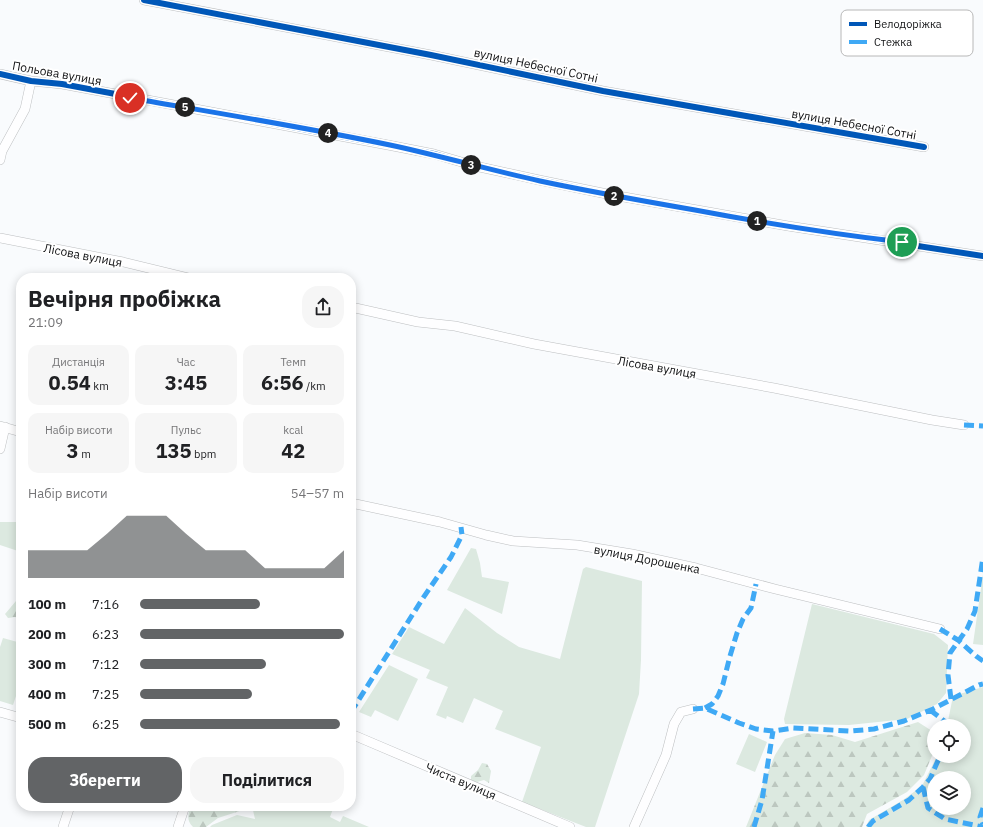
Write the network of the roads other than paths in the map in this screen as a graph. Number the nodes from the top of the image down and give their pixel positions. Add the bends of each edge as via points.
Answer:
1 (144, 0) edge
2 (0, 74) edge
3 (31, 81) junction
4 (924, 147) dead end
5 (0, 160) edge
6 (0, 238) edge
7 (983, 256) edge
8 (168, 273) edge
9 (356, 308) edge
10 (964, 425) dead end
11 (3, 427) edge
12 (16, 431) edge
13 (0, 449) edge
14 (356, 504) edge
15 (940, 630) dead end
16 (693, 709) dead end
17 (0, 712) edge
18 (16, 717) edge
19 (356, 736) edge
20 (68, 811) edge
21 (183, 811) edge
22 (63, 827) edge
23 (178, 827) edge
24 (570, 827) edge
25 (634, 827) edge

1 - 4 street, вулиця Небесної Сотні via 603,91
2 - 3 street, Польова вулиця
3 - 5 street via 25,108 2,151
3 - 7 street, Польова вулиця via 62,84 380,143 607,194
6 - 8 street, Лісова вулиця
9 - 10 street, Лісова вулиця
11 - 12 street
11 - 13 street
14 - 15 street, вулиця Дорошенка via 513,541 577,545 632,554
16 - 25 street via 682,712 674,724 666,755
17 - 18 street
19 - 24 street, Чиста вулиця
20 - 22 street
21 - 23 street

